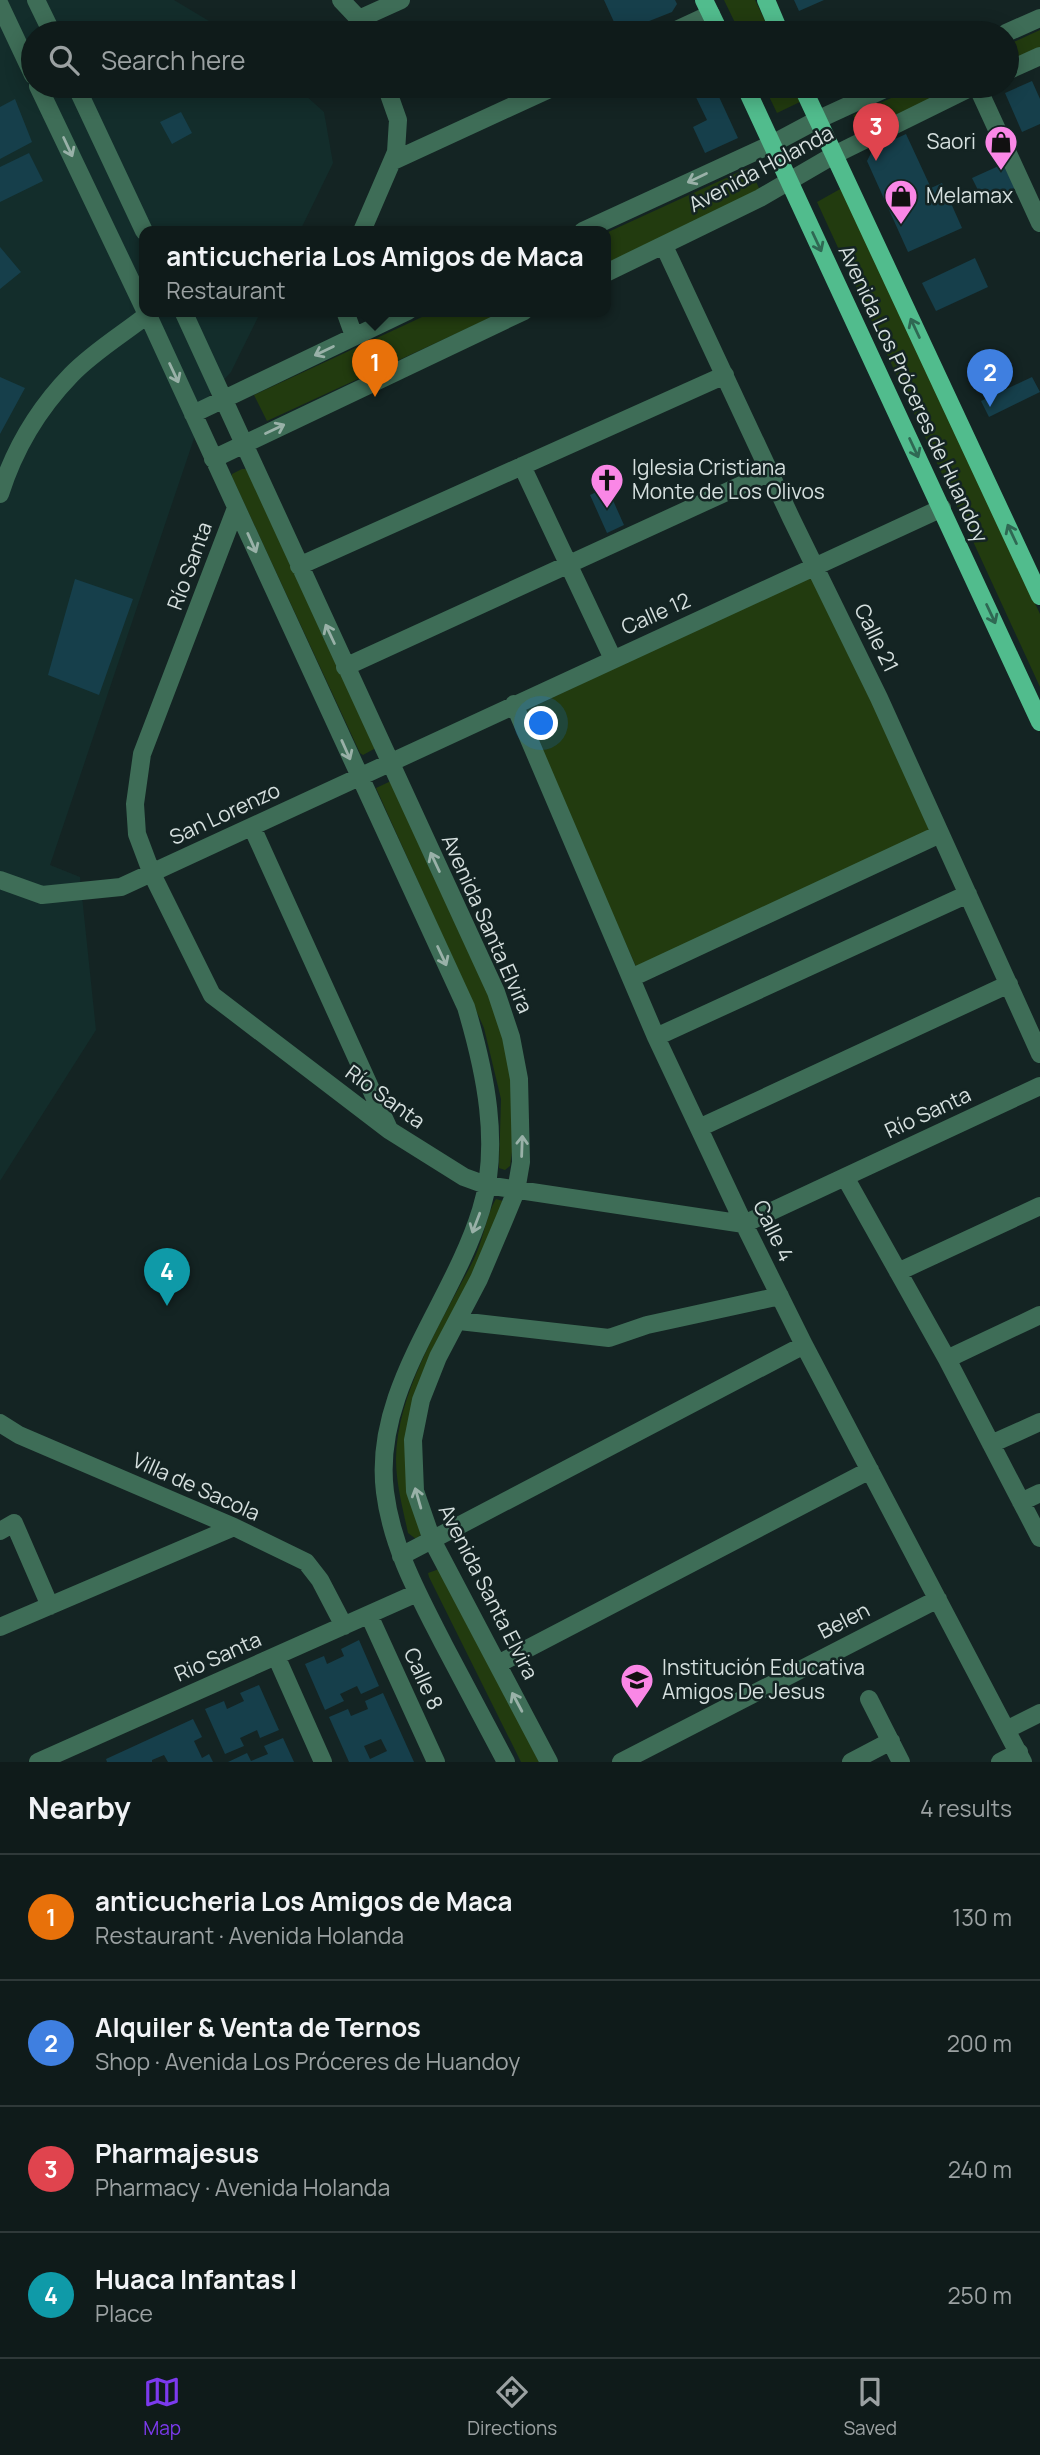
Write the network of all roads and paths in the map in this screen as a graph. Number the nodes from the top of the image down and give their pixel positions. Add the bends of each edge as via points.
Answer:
1 (36, 0) edge
2 (341, 0) edge
3 (401, 0) edge
4 (766, 0) edge
5 (707, 7) edge
6 (2, 16) edge
7 (1040, 18) edge
8 (46, 21) edge
9 (358, 21) edge
10 (370, 21) edge
11 (687, 21) edge
12 (775, 21) edge
13 (1019, 27) edge
14 (21, 52) edge
15 (1040, 56) edge
16 (1019, 66) edge
17 (44, 98) edge
18 (82, 98) edge
19 (390, 98) edge
20 (530, 98) edge
21 (751, 98) edge
22 (807, 98) edge
23 (865, 98) edge
24 (950, 98) edge
25 (981, 98) edge
26 (817, 120) junction
27 (772, 144) junction
28 (834, 155) junction
29 (393, 161) junction
30 (788, 180) junction
31 (1039, 218) edge
32 (143, 226) edge
33 (364, 226) edge
34 (594, 226) edge
35 (664, 246) junction
36 (611, 271) edge
37 (139, 296) edge
38 (139, 317) edge
39 (149, 317) edge
40 (186, 317) edge
41 (347, 317) edge
42 (395, 317) edge
43 (511, 317) edge
44 (354, 336) junction
45 (724, 375) junction
46 (224, 399) junction
47 (193, 414) junction
48 (244, 443) junction
49 (213, 458) junction
50 (522, 466) junction
51 (770, 472) junction
52 (2, 483) edge
53 (236, 508) junction
54 (942, 508) junction
55 (1033, 564) edge
56 (569, 565) junction
57 (299, 566) junction
58 (815, 567) junction
59 (1040, 596) edge
60 (613, 659) junction
61 (345, 667) junction
62 (514, 704) junction
63 (1040, 722) edge
64 (389, 762) junction
65 (358, 777) junction
66 (252, 827) junction
67 (940, 834) junction
68 (152, 874) junction
69 (0, 880) edge
70 (968, 894) junction
71 (631, 978) junction
72 (1009, 984) junction
73 (656, 1037) junction
74 (1040, 1054) edge
75 (1040, 1086) edge
76 (699, 1128) junction
77 (390, 1130) junction
78 (845, 1177) junction
79 (486, 1185) junction
80 (516, 1191) junction
81 (1040, 1206) edge
82 (744, 1224) junction
83 (898, 1272) junction
84 (780, 1296) junction
85 (1040, 1315) edge
86 (459, 1321) junction
87 (804, 1345) junction
88 (947, 1359) junction
89 (1040, 1422) edge
90 (0, 1423) edge
91 (991, 1444) junction
92 (870, 1470) junction
93 (1040, 1493) edge
94 (1021, 1502) junction
95 (234, 1527) junction
96 (0, 1531) edge
97 (1040, 1538) edge
98 (432, 1540) junction
99 (401, 1556) junction
100 (417, 1592) junction
101 (938, 1599) junction
102 (50, 1606) junction
103 (369, 1615) junction
104 (344, 1626) junction
105 (0, 1628) edge
106 (276, 1656) junction
107 (498, 1664) junction
108 (869, 1699) dead end
109 (1040, 1713) edge
110 (1007, 1729) junction
111 (891, 1741) junction
112 (1021, 1757) edge
113 (38, 1762) edge
114 (323, 1762) edge
115 (436, 1762) edge
116 (506, 1762) edge
117 (549, 1762) edge
118 (621, 1762) edge
119 (851, 1762) edge
120 (901, 1762) edge
121 (1000, 1762) edge

1 - 8 street
2 - 9 street
3 - 10 street
4 - 12 main road
5 - 11 street
6 - 14 street
7 - 13 street
15 - 16 street
17 -> 37 street
18 - 32 street
19 - 29 street via 398,120
20 - 29 street
21 - 27 main road, Avenida Los Próceres de Huandoy
22 - 26 main road, Avenida Los Próceres de Huandoy
23 - 26 street, Avenida Holanda
24 - 28 street, Avenida Holanda
25 - 31 street
26 - 27 street, Avenida Holanda
26 - 28 main road, Avenida Los Próceres de Huandoy
27 - 30 main road, Avenida Los Próceres de Huandoy
27 -> 34 street, Avenida Holanda
28 - 30 street, Avenida Holanda
55 -> 28 main road, Avenida Los Próceres de Huandoy
29 - 33 street
30 - 35 street, Avenida Holanda
30 -> 54 main road, Avenida Los Próceres de Huandoy
35 - 36 street, Avenida Holanda
35 - 45 street, Calle 21
38 - 52 street via 72,374 16,452
39 -> 47 street
40 - 46 street, Avenida Santa Elvira
41 - 44 street
42 - 44 street
48 -> 43 street
44 -> 46 street
45 - 50 street
45 - 51 street, Calle 21
46 - 47 street
46 - 48 street, Avenida Santa Elvira
47 - 49 street
48 - 49 street
48 - 57 street, Avenida Santa Elvira
49 - 53 street
50 - 56 street
50 - 57 street
51 - 56 street
51 - 58 street, Calle 21
53 -> 65 street
53 - 68 street, Río Santa via 142,754 135,804 137,834
54 - 58 street, Calle 12
54 -> 63 main road, Avenida Los Próceres de Huandoy
55 - 59 main road, Avenida Los Próceres de Huandoy
56 - 60 street
56 - 61 street
61 -> 57 street, Avenida Santa Elvira
58 - 60 street, Calle 12
58 - 67 street, Calle 21
60 - 62 street, Calle 12
61 - 64 street, Avenida Santa Elvira
62 - 64 street, Calle 12
62 - 71 street, Calle 4
64 - 65 street, San Lorenzo
80 -> 64 street, Avenida Santa Elvira via 522,1135 511,1037 495,992
65 - 66 street, San Lorenzo
65 -> 79 street via 466,1007 485,1084 489,1124
66 - 68 street, San Lorenzo
66 - 77 street
67 - 70 street, Calle 21
67 - 71 street
68 - 69 street, San Lorenzo via 121,887 42,895
68 - 77 street, Río Santa via 212,995
70 - 72 street, Calle 21
70 - 73 street
71 - 73 street, Calle 4
72 - 74 street, Calle 21
72 - 76 street
73 - 76 street, Calle 4
75 - 78 street, Río Santa
76 - 82 street, Calle 4
77 - 79 street, Río Santa via 464,1177
78 - 82 street, Río Santa
78 - 83 street
79 - 80 street, Río Santa
79 -> 99 street via 458,1269 400,1385 390,1416 384,1453 385,1492
80 - 82 street, Río Santa
80 - 86 street, Avenida Santa Elvira
81 - 83 street
82 - 84 street, Calle 4
83 - 88 street
84 - 86 street via 647,1325 609,1338
84 - 87 street, Calle 4
85 - 88 street
98 -> 86 street, Avenida Santa Elvira via 415,1491 413,1440 421,1400
87 - 92 street, Calle 4
87 - 98 street
88 - 91 street
89 - 91 street
90 - 95 street, Villa de Sacola
91 - 94 street
92 - 101 street, Calle 4
92 - 107 street
93 - 94 street
94 - 97 street
95 - 102 street
95 - 104 street, Villa de Sacola via 306,1562
96 - 102 street via 14,1523
98 - 99 street
98 - 107 street, Avenida Santa Elvira
99 - 100 street
100 - 103 street, Rio Santa
100 - 116 street
101 - 110 street, Calle 4
101 - 118 street, Belen
102 - 105 street
103 - 104 street, Rio Santa
103 - 115 street, Calle 8
104 - 106 street, Rio Santa
106 - 113 street, Rio Santa
106 - 114 street
117 -> 107 street, Avenida Santa Elvira
108 - 111 street
109 - 110 street
110 - 112 street, Calle 4
111 - 119 street
111 - 120 street
112 - 121 street

